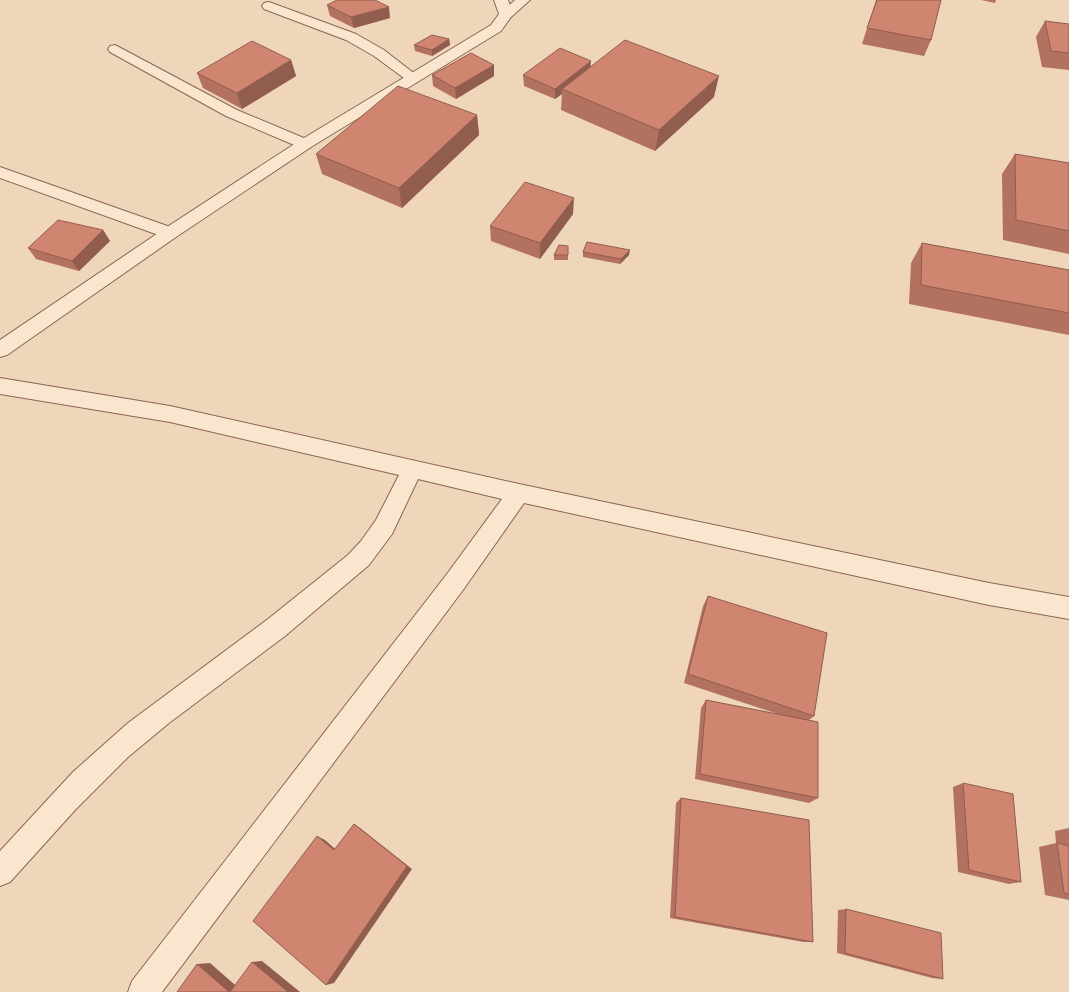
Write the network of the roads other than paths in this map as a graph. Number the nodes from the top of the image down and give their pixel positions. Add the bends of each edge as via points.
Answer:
1 (523, 0) edge
2 (269, 6) dead end
3 (503, 7) edge
4 (115, 49) dead end
5 (413, 78) junction
6 (305, 144) junction
7 (0, 172) edge
8 (170, 233) junction
9 (0, 350) edge
10 (0, 386) edge
11 (412, 470) junction
12 (519, 493) junction
13 (1069, 608) edge
14 (0, 872) edge
15 (143, 992) edge

1 - 3 street
2 - 5 street via 351,37 379,53
3 - 5 street via 496,28
4 - 6 street via 218,107 282,137
5 - 6 street
6 - 8 street
7 - 8 street
8 - 9 street
10 - 11 street via 170,414
11 - 12 street
11 - 14 street via 391,516 361,558 262,639 136,733 40,826
12 - 13 street via 989,594
12 - 15 street via 456,582

